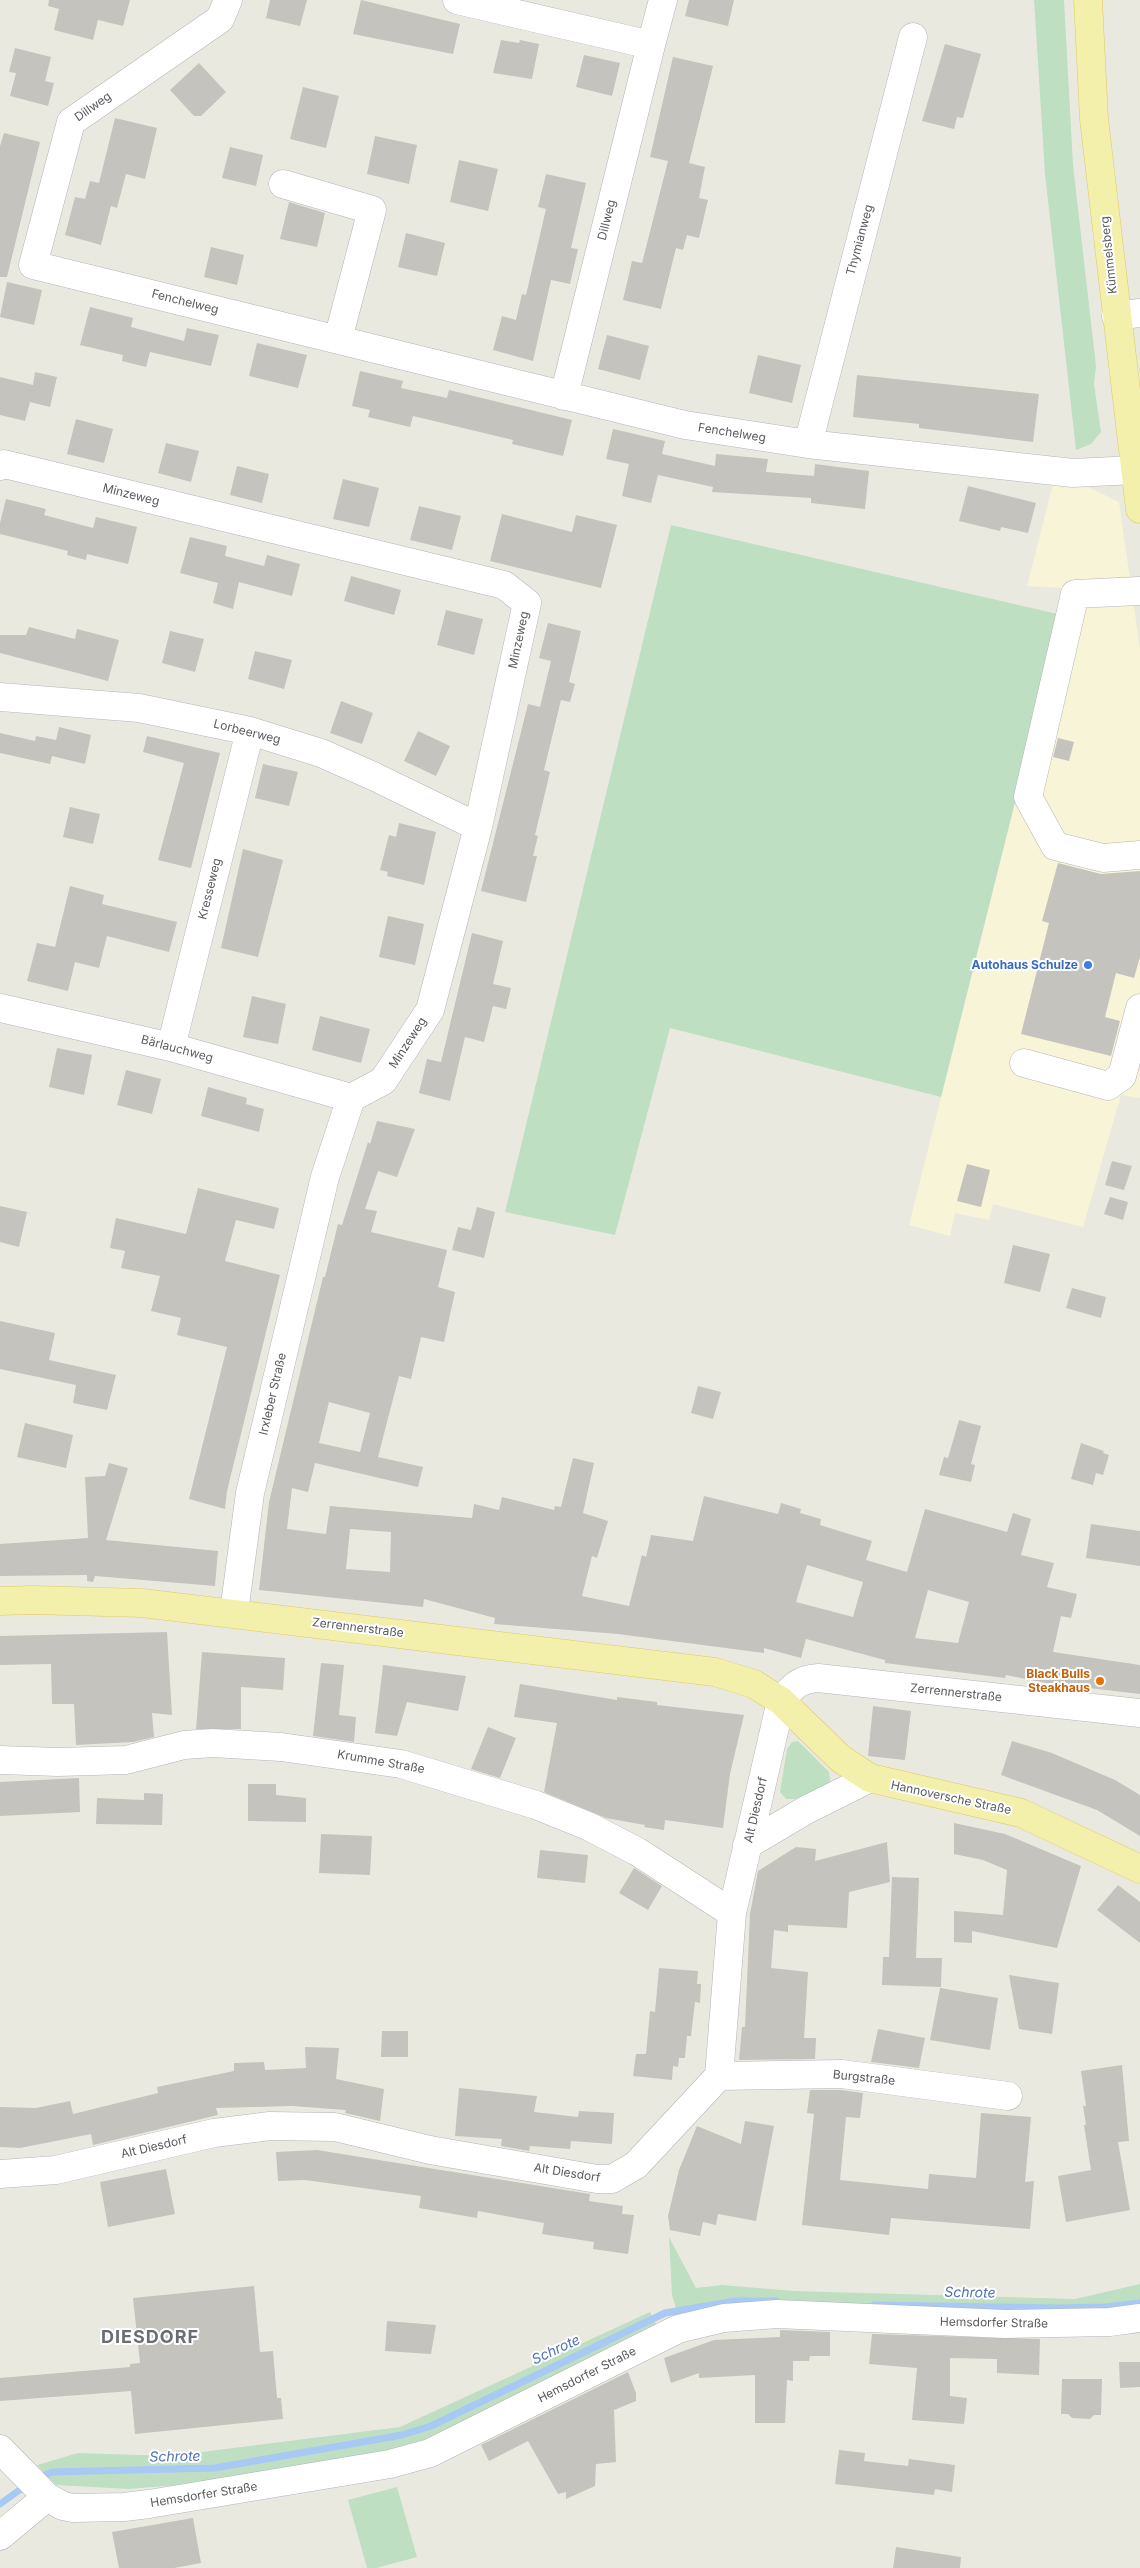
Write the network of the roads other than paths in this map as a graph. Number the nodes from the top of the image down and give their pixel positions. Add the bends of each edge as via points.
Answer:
1 (228, 0) edge
2 (457, 0) edge
3 (663, 0) edge
4 (1088, 0) edge
5 (913, 37) dead end
6 (651, 45) junction
7 (283, 184) dead end
8 (33, 265) joint
9 (1128, 314) edge
10 (338, 339) junction
11 (564, 396) junction
12 (808, 444) junction
13 (0, 466) edge
14 (1135, 470) junction
15 (1140, 509) edge
16 (1140, 591) edge
17 (0, 697) edge
18 (250, 731) junction
19 (478, 827) junction
20 (1140, 855) edge
21 (0, 1008) edge
22 (1140, 1008) edge
23 (171, 1047) junction
24 (1024, 1064) dead end
25 (351, 1098) junction
26 (0, 1601) edge
27 (234, 1612) junction
28 (715, 1672) joint
29 (782, 1701) junction
30 (1140, 1713) edge
31 (0, 1760) edge
32 (870, 1778) junction
33 (747, 1845) junction
34 (1140, 1868) edge
35 (732, 1913) junction
36 (719, 2076) junction
37 (1008, 2096) dead end
38 (0, 2174) edge
39 (1140, 2318) edge
40 (9, 2458) edge
41 (47, 2497) junction
42 (0, 2536) edge

1 - 8 street, Dillweg via 220,19 71,122
2 - 6 street
3 - 6 street, Dillweg
4 - 9 main road, Kümmelsberg via 1094,119
5 - 12 street, Thymianweg
6 - 11 street, Dillweg
7 - 10 street via 372,210
8 - 10 street, Fenchelweg
9 - 14 main road, Kümmelsberg
10 - 11 street, Fenchelweg
11 - 12 street, Fenchelweg via 685,426
12 - 14 street, Fenchelweg via 1073,473
13 - 19 street, Minzeweg via 4,464 504,585 526,603
14 - 15 main road, Kümmelsberg
16 - 20 street via 1075,594 1028,797 1055,846 1103,858
17 - 18 street, Lorbeerweg via 139,708
18 - 19 street, Lorbeerweg via 321,753
18 - 23 street, Kresseweg
19 - 25 street, Minzeweg via 430,1010 383,1081
21 - 23 street, Bärlauchweg
22 - 24 street via 1122,1076 1108,1086
23 - 25 street, Bärlauchweg
25 - 27 street, Irxleber Straße via 325,1177 250,1493
26 - 27 main road, Zerrennerstraße via 108,1601
27 - 28 main road, Zerrennerstraße
28 - 29 main road, Hannoversche Straße via 754,1684
29 - 30 street, Zerrennerstraße via 795,1684 818,1678
29 - 32 main road, Hannoversche Straße via 841,1759
29 - 33 street, Alt Diesdorf
31 - 35 street, Krumme Straße via 126,1760 184,1745 213,1743 281,1747 401,1764 580,1822 638,1852
32 - 33 street via 806,1810
32 - 34 main road, Hannoversche Straße via 1021,1813
33 - 35 street, Alt Diesdorf
35 - 36 street, Alt Diesdorf
36 - 37 street, Burgstraße via 842,2074
36 - 38 street, Alt Diesdorf via 636,2165 612,2180 430,2150 335,2127 270,2126 214,2133 56,2170
39 - 41 street, Hemsdorfer Straße via 1110,2322 1004,2324 795,2314 724,2318 678,2329 415,2458 124,2507 73,2508
40 - 41 street, Hemsdorfer Straße
41 - 42 street

